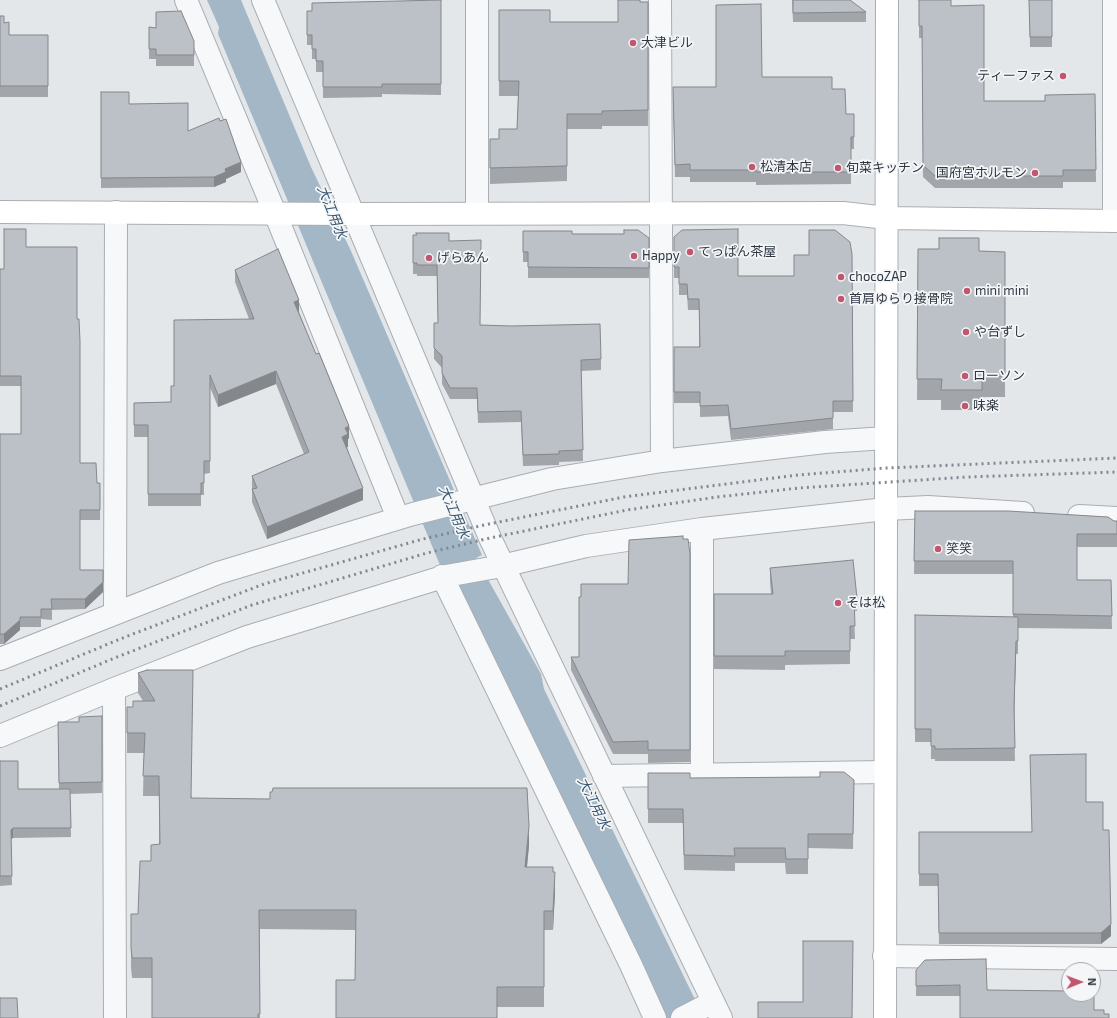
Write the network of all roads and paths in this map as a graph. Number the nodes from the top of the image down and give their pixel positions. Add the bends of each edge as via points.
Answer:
1 (186, 0) edge
2 (262, 0) edge
3 (477, 0) edge
4 (660, 0) edge
5 (887, 0) edge
6 (1114, 0) edge
7 (0, 212) edge
8 (116, 212) junction
9 (282, 213) junction
10 (477, 213) junction
11 (660, 213) junction
12 (345, 214) junction
13 (887, 218) junction
14 (1115, 221) edge
15 (886, 438) junction
16 (662, 461) junction
17 (468, 501) junction
18 (886, 509) junction
19 (406, 516) junction
20 (1117, 522) edge
21 (702, 530) junction
22 (496, 567) junction
23 (444, 576) junction
24 (115, 613) junction
25 (0, 659) edge
26 (114, 689) junction
27 (0, 736) edge
28 (885, 772) junction
29 (702, 774) junction
30 (604, 776) junction
31 (884, 956) junction
32 (1117, 959) edge
33 (712, 1009) edge
34 (115, 1018) edge
35 (655, 1018) edge
36 (682, 1018) edge
37 (884, 1018) edge

1 - 9 street
2 - 12 street
3 - 10 street
4 - 11 street
5 - 13 street
6 - 14 street
7 - 8 street
8 - 9 street
8 - 24 street
9 - 12 street
9 - 19 street
10 - 11 street
10 - 12 street
11 - 13 street via 843,213
11 - 16 street
12 - 17 street
13 - 14 street
13 - 15 street
15 - 16 street via 825,442
15 - 18 street
16 - 17 street via 552,479
17 - 19 street
17 - 22 street
18 - 20 street via 928,507 1053,514 1116,518
18 - 21 street
18 - 28 street
19 - 24 street via 218,573
21 - 22 street via 586,546
21 - 29 street
22 - 23 street
22 - 30 street
23 - 26 street via 247,636
23 - 35 street
24 - 25 street
26 - 27 street
26 - 34 street
28 - 29 street
28 - 31 street
29 - 30 street
30 - 33 street
31 - 32 street
31 - 37 street
33 - 36 street

